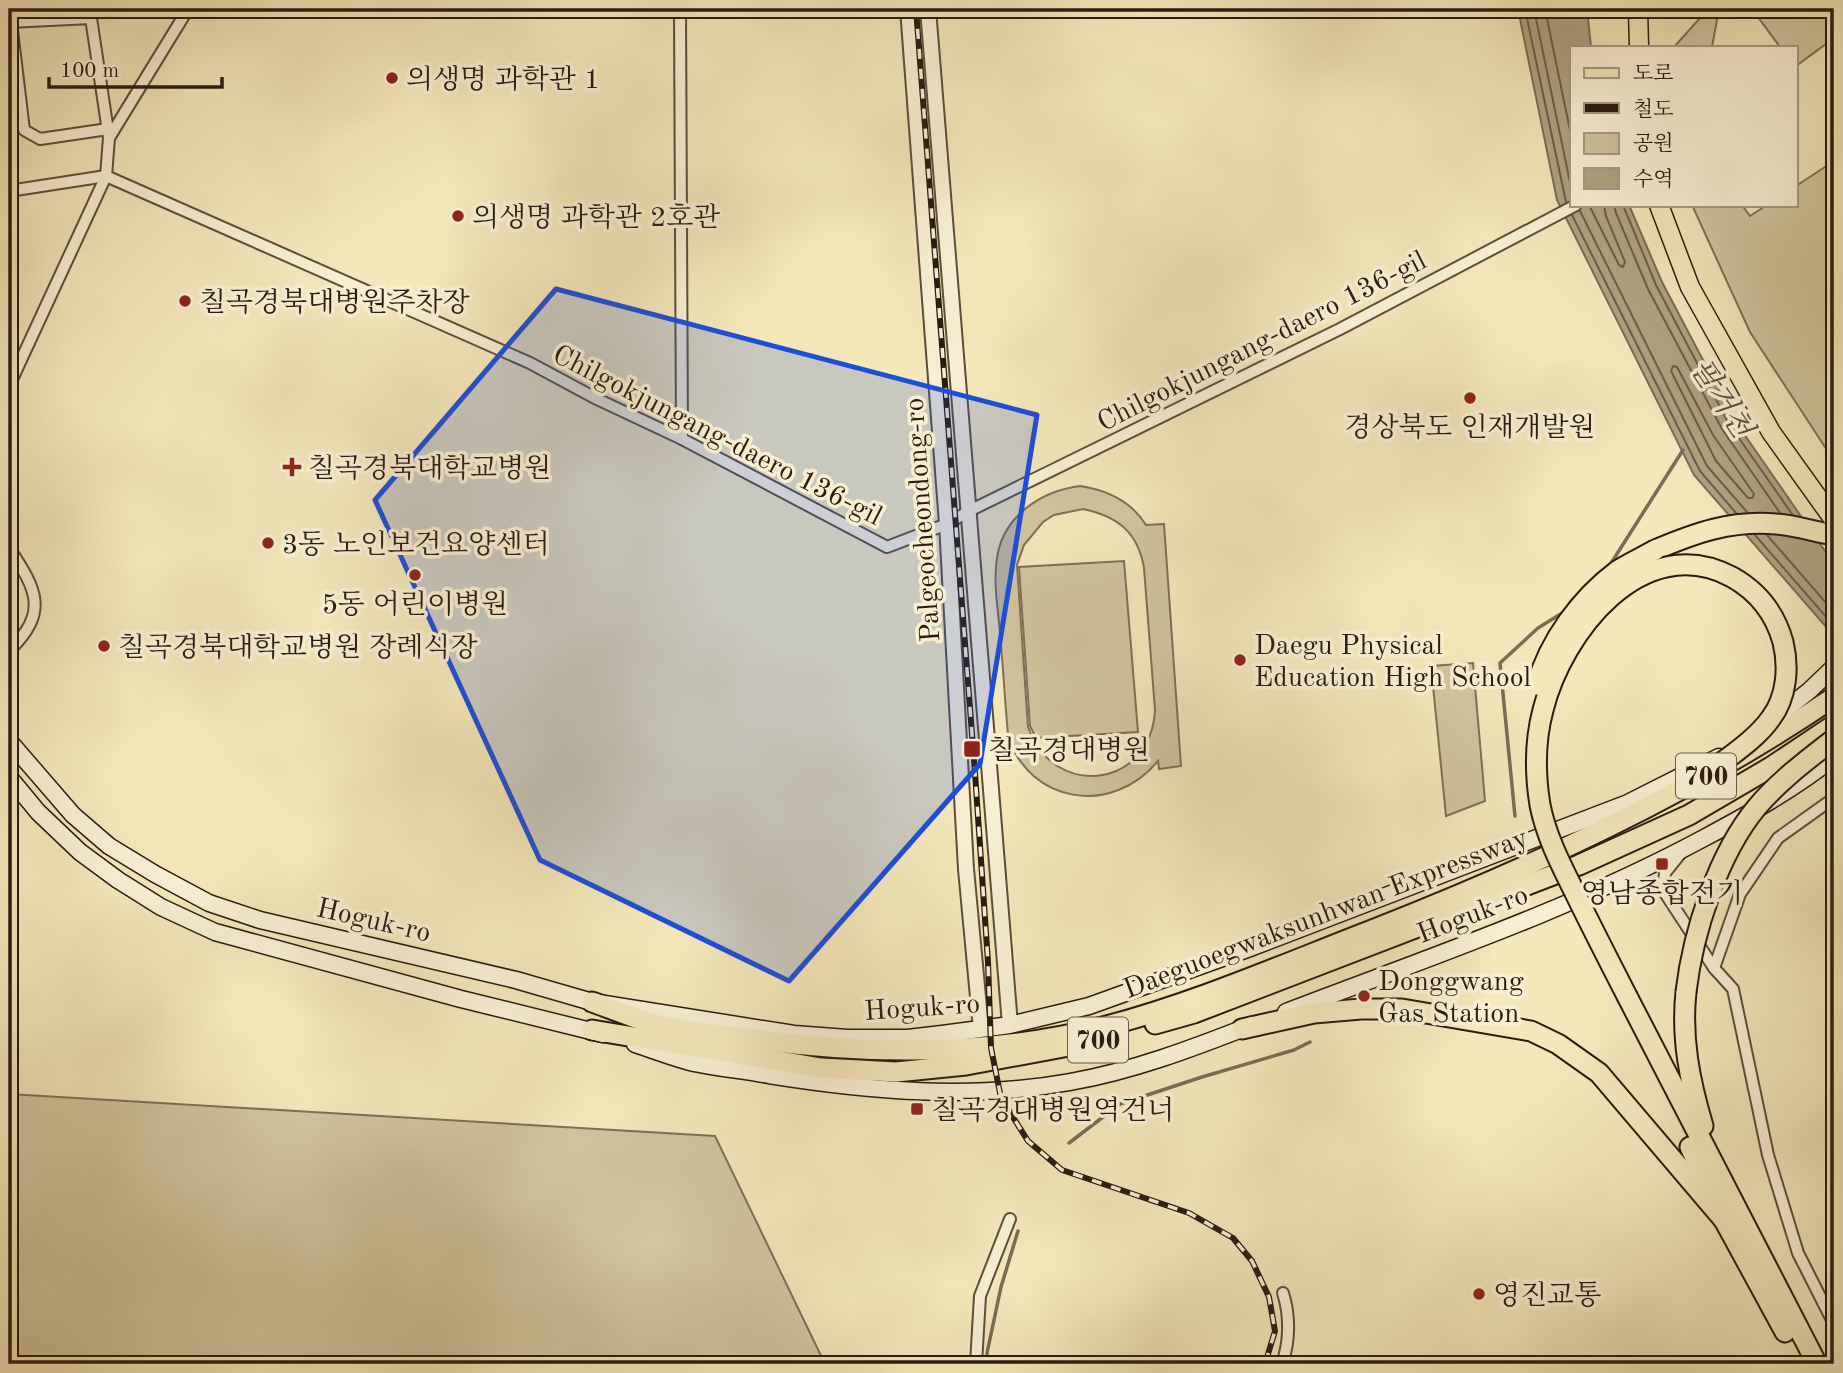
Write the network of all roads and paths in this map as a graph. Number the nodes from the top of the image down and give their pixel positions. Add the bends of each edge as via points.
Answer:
1 (188, 9) edge
2 (680, 9) edge
3 (908, 9) edge
4 (928, 9) edge
5 (1638, 9) edge
6 (10, 22) edge
7 (1639, 46) edge
8 (108, 134) junction
9 (106, 176) junction
10 (9, 191) edge
11 (1574, 206) edge
12 (1659, 206) edge
13 (9, 386) edge
14 (682, 439) junction
15 (969, 511) junction
16 (1834, 520) edge
17 (947, 524) junction
18 (1834, 536) edge
19 (9, 548) edge
20 (9, 651) edge
21 (1834, 667) edge
22 (1809, 691) junction
23 (1834, 696) edge
24 (1834, 725) edge
25 (1834, 739) edge
26 (9, 741) edge
27 (1834, 757) edge
28 (9, 777) edge
29 (1703, 777) junction
30 (1834, 799) edge
31 (1689, 846) junction
32 (1663, 890) junction
33 (1590, 895) junction
34 (1714, 968) junction
35 (1625, 999) junction
36 (592, 1002) junction
37 (1010, 1025) junction
38 (981, 1028) junction
39 (1242, 1029) junction
40 (592, 1030) junction
41 (1010, 1219) dead end
42 (1733, 1220) junction
43 (1283, 1293) dead end
44 (1834, 1324) edge
45 (976, 1364) edge
46 (1282, 1364) edge
47 (1802, 1364) edge
48 (1817, 1364) edge

1 - 8 street
2 - 14 street
3 - 17 street, Palgeocheondong-ro
4 - 15 street, Palgeocheondong-ro
5 - 7 main road
6 - 8 street via 24,130 40,139
6 - 8 street via 91,18
8 - 9 street
9 - 10 street
9 - 13 street
9 - 14 street, Chilgokjungang-daero 136-gil via 523,360
11 - 15 street, Chilgokjungang-daero 136-gil via 1340,329
12 - 16 main road via 1690,287 1771,432
14 - 17 street, Chilgokjungang-daero 136-gil via 887,547
15 - 17 street, Chilgokjungang-daero 136-gil
15 - 37 street, Palgeocheondong-ro
17 - 38 street, Palgeocheondong-ro via 965,857
18 - 35 highway, bridge via 1777,524 1739,523 1695,533 1618,571 1574,614 1552,644 1530,710 1529,786 1535,817 1566,894
19 - 20 street via 25,571 34,599 34,620
21 - 22 main road, Hoguk-ro
22 - 23 main road
22 - 37 main road, Hoguk-ro via 1730,752 1628,803 1128,993
23 - 29 highway, Daeguoegwaksunhwan Expressway / 700, bridge
24 - 40 highway, Daeguoegwaksunhwan Expressway / 700 via 1689,815 1579,865 1194,1013 1126,1033 1019,1057 896,1072 821,1068
25 - 42 highway, bridge via 1790,772 1756,808 1718,876 1693,946 1684,1037 1696,1100
26 - 36 main road, Hoguk-ro via 73,815 109,846 209,902 260,919
27 - 31 main road, Hoguk-ro via 1790,789
28 - 40 main road, Hoguk-ro via 80,852 161,907 204,927 461,999
29 - 35 highway, bridge via 1773,716 1785,683 1783,644 1767,607 1739,581 1705,567 1660,569 1630,581 1577,633 1556,670 1538,734 1538,787 1544,823
29 - 36 highway, Daeguoegwaksunhwan Expressway / 700 via 1654,806 1495,881 1153,1012 1059,1036 929,1050 809,1047 662,1026
30 - 34 street via 1779,838 1740,894
31 - 32 street via 1665,873
31 - 33 main road, Hoguk-ro
32 - 33 street via 1642,883 1624,884
32 - 34 street
33 - 39 main road, Hoguk-ro
34 - 44 street via 1733,989 1768,1155 1798,1252
35 - 42 highway
36 - 38 main road, Hoguk-ro via 847,1038 908,1038
37 - 38 main road, Hoguk-ro
39 - 40 main road, Hoguk-ro via 1114,1073 1068,1083 958,1093 808,1081 690,1062
39 - 42 highway via 1314,1013 1402,1009 1531,1031 1599,1073
41 - 45 street via 980,1296
42 - 47 highway
42 - 48 highway
43 - 46 street via 1288,1348

